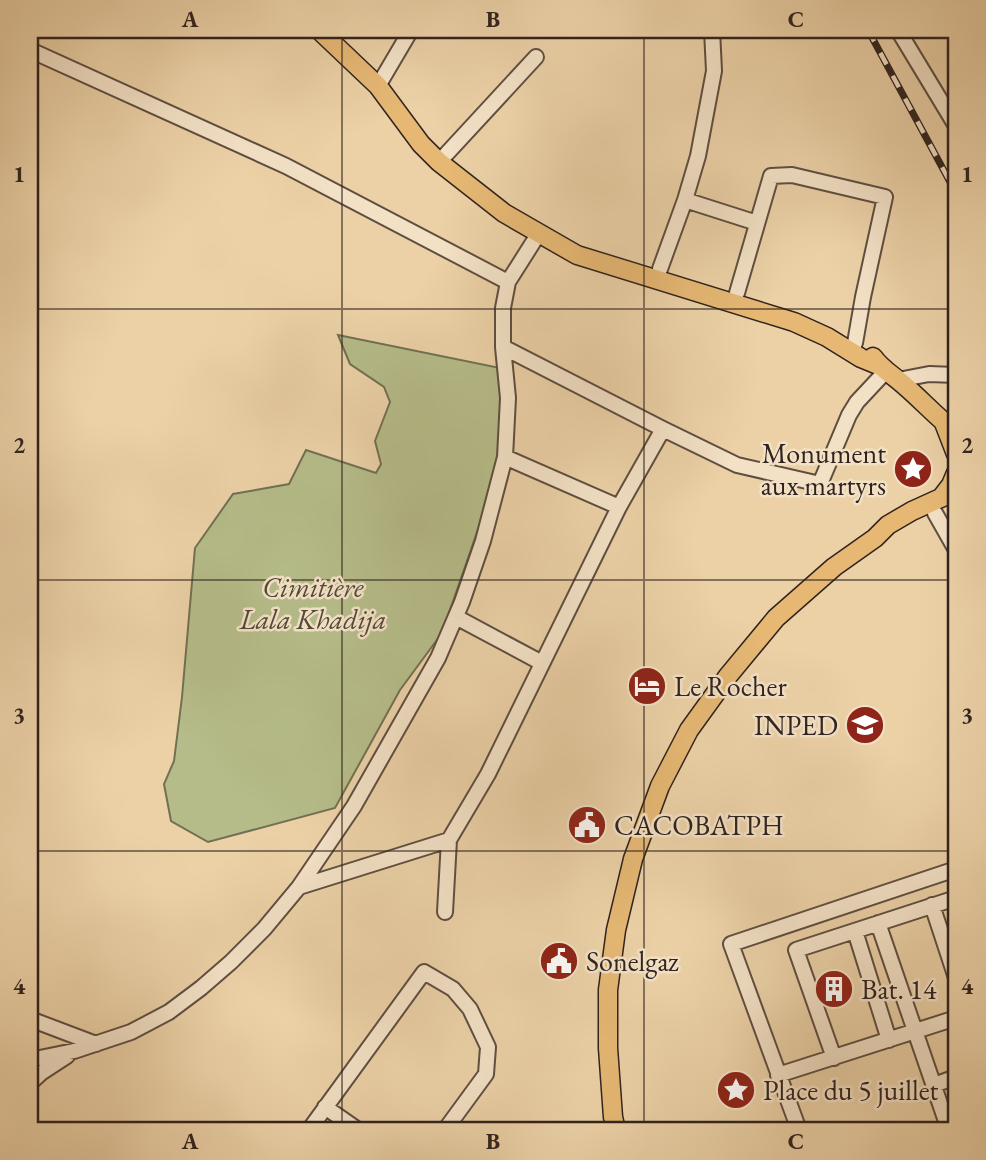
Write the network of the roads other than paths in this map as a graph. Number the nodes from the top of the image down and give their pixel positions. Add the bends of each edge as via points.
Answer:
1 (319, 30) edge
2 (411, 30) edge
3 (712, 30) edge
4 (898, 30) edge
5 (30, 50) edge
6 (536, 57) dead end
7 (378, 86) junction
8 (956, 125) edge
9 (439, 162) junction
10 (685, 200) junction
11 (757, 223) junction
12 (538, 233) junction
13 (556, 242) junction
14 (660, 269) junction
15 (508, 282) junction
16 (737, 293) junction
17 (855, 343) junction
18 (503, 347) junction
19 (887, 372) junction
20 (956, 375) edge
21 (950, 427) edge
22 (663, 429) junction
23 (956, 454) edge
24 (505, 457) junction
25 (956, 473) edge
26 (947, 501) edge
27 (619, 507) junction
28 (956, 550) edge
29 (456, 617) junction
30 (542, 663) junction
31 (449, 840) junction
32 (956, 869) edge
33 (299, 887) junction
34 (956, 898) edge
35 (932, 905) junction
36 (445, 912) dead end
37 (878, 923) junction
38 (855, 931) junction
39 (956, 978) edge
40 (30, 1018) edge
41 (956, 1018) edge
42 (916, 1031) junction
43 (889, 1040) junction
44 (96, 1044) junction
45 (74, 1051) junction
46 (834, 1058) junction
47 (30, 1060) edge
48 (778, 1076) junction
49 (956, 1077) edge
50 (30, 1083) edge
51 (934, 1085) junction
52 (325, 1107) junction
53 (309, 1130) edge
54 (358, 1130) edge
55 (444, 1130) edge
56 (616, 1130) edge
57 (799, 1130) edge
58 (949, 1130) edge

1 - 7 main road
2 - 7 street
3 - 10 street via 714,71
4 - 8 street
5 - 15 street via 286,166
6 - 9 street
7 - 9 main road
9 - 12 main road via 504,214
10 - 11 street
10 - 14 street
11 - 16 street
11 - 17 street via 771,176 792,175 885,197
12 - 13 main road
12 - 15 street
13 - 14 main road
13 - 19 main road via 590,260 794,322
14 - 16 main road
15 - 18 street
16 - 17 main road via 819,322
17 - 19 main road
18 - 22 street
18 - 24 street via 509,398
19 - 20 street
19 - 21 main road
19 - 22 street via 849,415 820,484 737,465
21 - 23 main road
22 - 27 street
24 - 27 street
24 - 29 street via 483,541
25 - 26 main road
26 - 28 street
26 - 56 main road via 875,538 834,567 766,628 689,730 660,786 633,859 616,930 608,990
27 - 30 street
29 - 30 street
29 - 33 street via 438,658 354,806
30 - 31 street via 488,774
31 - 33 street
31 - 36 street
32 - 48 street via 731,944
33 - 44 street via 264,929 201,988 169,1012
34 - 35 street
35 - 37 street
35 - 39 street
37 - 38 street
37 - 42 street
38 - 43 street
38 - 46 street via 796,950
40 - 44 street
41 - 42 street
42 - 43 street
42 - 51 street
43 - 46 street
44 - 45 street
45 - 47 street
45 - 50 street
46 - 48 street
48 - 57 street
49 - 51 street
51 - 58 street
52 - 53 street
52 - 54 street
52 - 55 street via 425,972 453,989 470,1009 488,1047 486,1074

